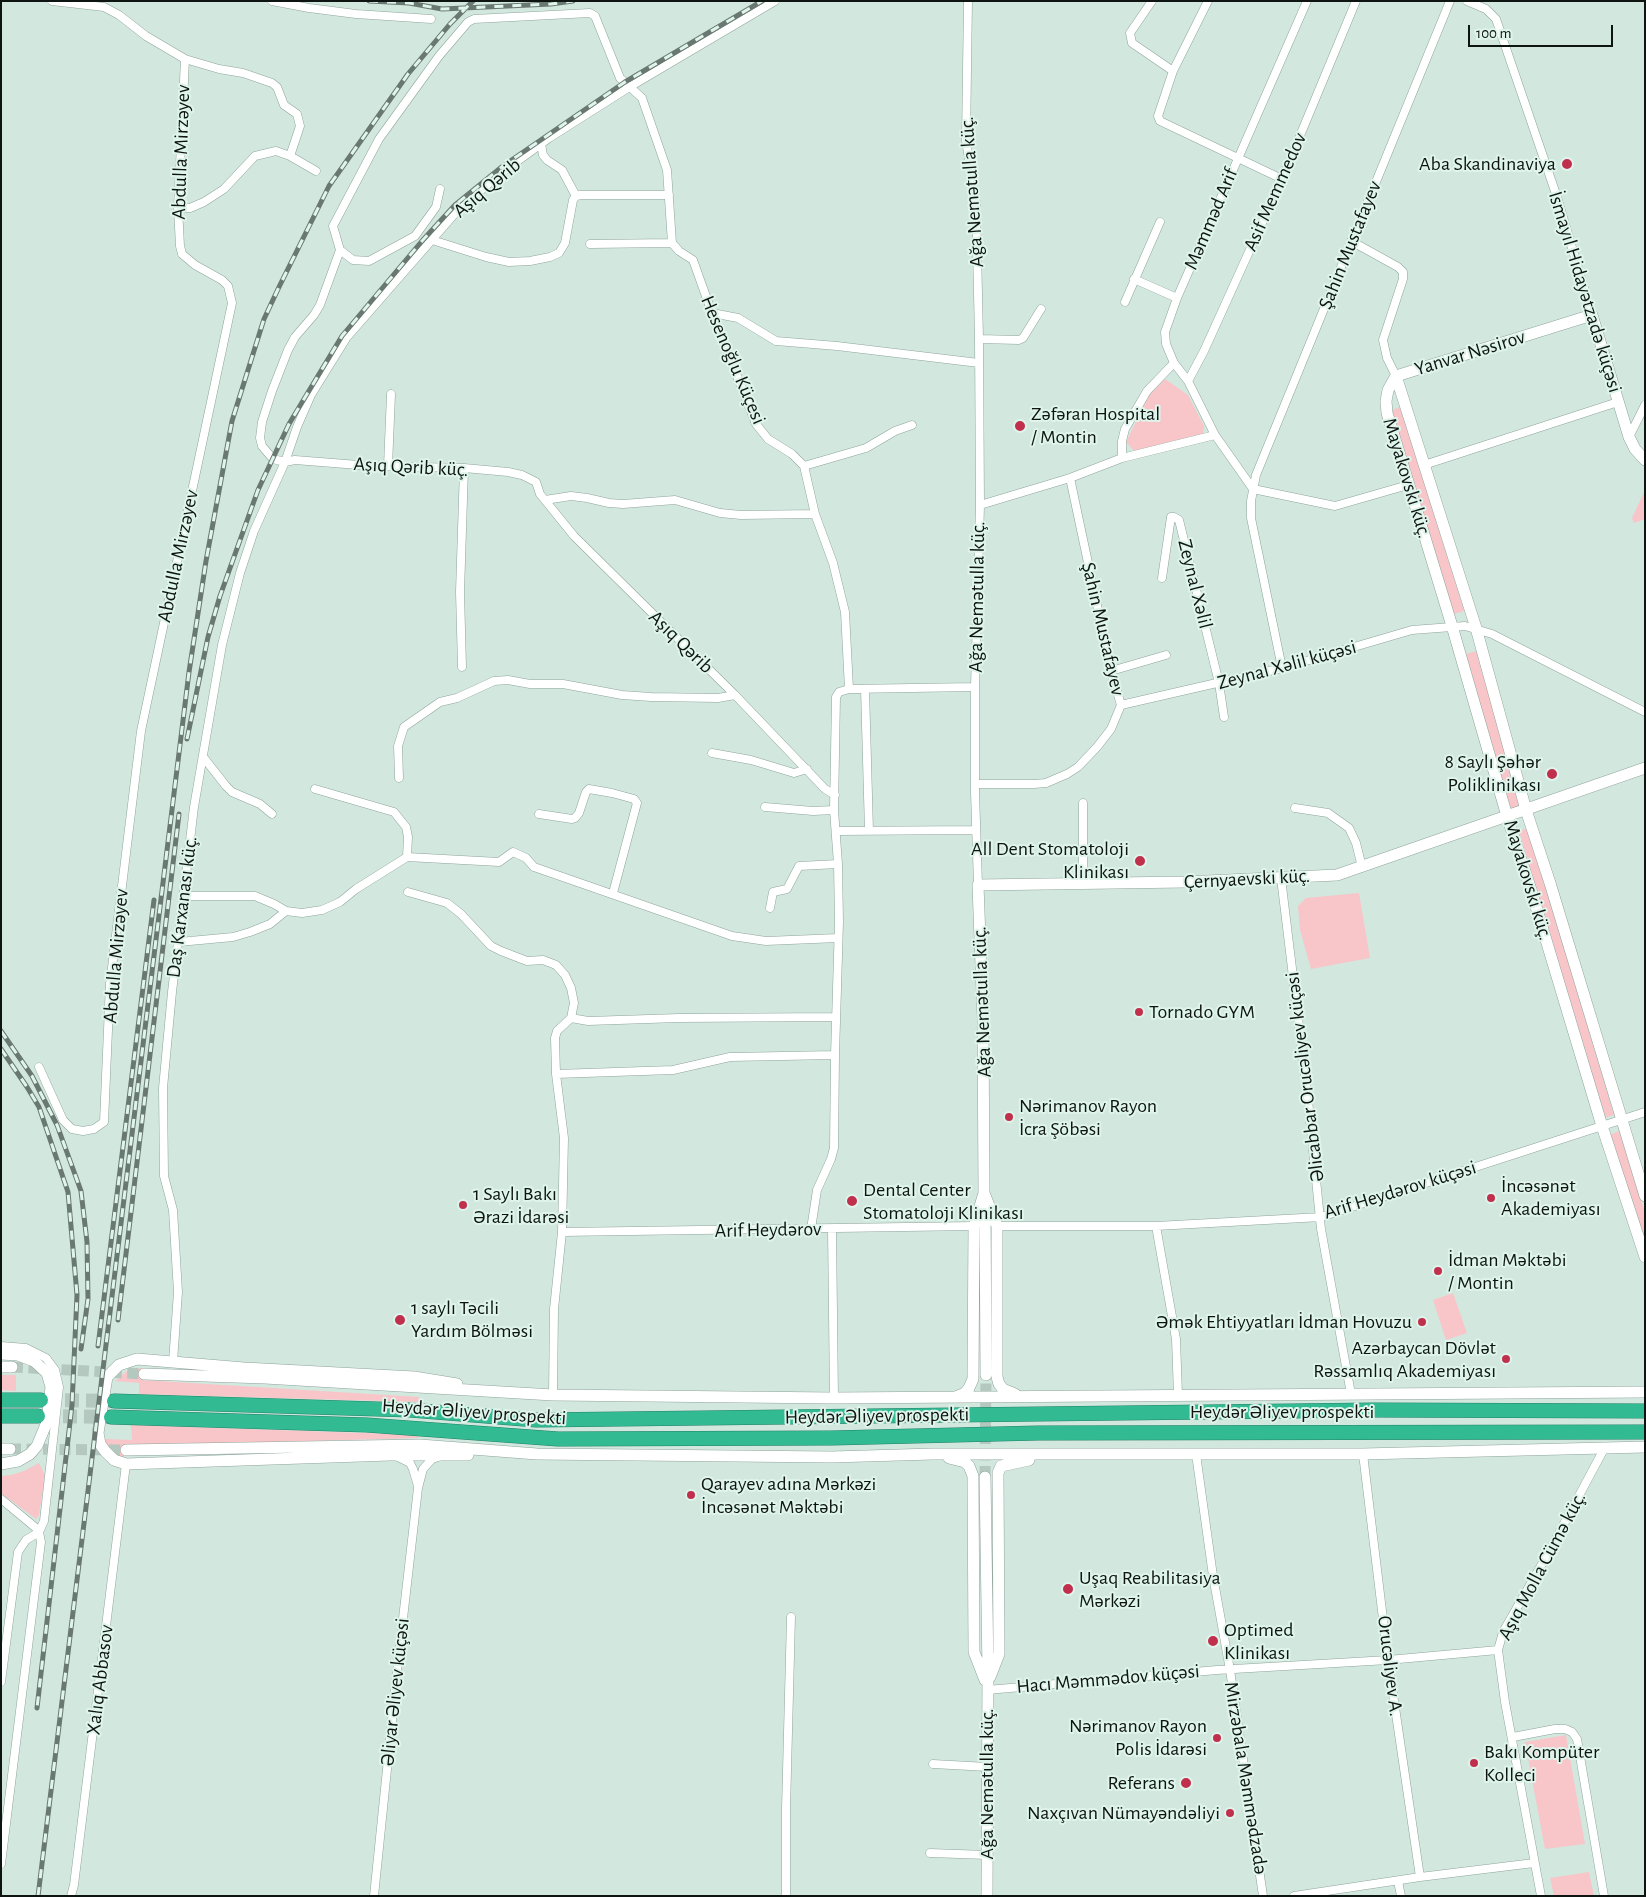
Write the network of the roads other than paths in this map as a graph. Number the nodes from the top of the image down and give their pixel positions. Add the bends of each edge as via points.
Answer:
1 (52, 1) edge
2 (272, 1) edge
3 (775, 1) edge
4 (968, 1) edge
5 (1152, 1) edge
6 (1208, 1) edge
7 (1306, 1) edge
8 (1356, 1) edge
9 (1450, 1) edge
10 (1467, 1) edge
11 (1488, 1) edge
12 (79, 2) edge
13 (1486, 10) junction
14 (431, 19) dead end
15 (185, 59) junction
16 (1173, 71) junction
17 (631, 86) junction
18 (541, 144) junction
19 (290, 156) junction
20 (1237, 159) junction
21 (316, 171) dead end
22 (1282, 179) junction
23 (440, 189) dead end
24 (669, 195) junction
25 (576, 196) junction
26 (178, 208) junction
27 (1160, 222) dead end
28 (432, 240) junction
29 (1352, 241) junction
30 (672, 243) junction
31 (590, 244) dead end
32 (340, 250) junction
33 (1134, 279) junction
34 (1177, 298) junction
35 (1125, 302) dead end
36 (1041, 309) dead end
37 (712, 313) junction
38 (1592, 315) junction
39 (979, 339) junction
40 (979, 363) junction
41 (1174, 363) junction
42 (1396, 376) junction
43 (1188, 381) junction
44 (391, 394) dead end
45 (1618, 402) junction
46 (1645, 405) edge
47 (912, 425) dead end
48 (1216, 435) junction
49 (1629, 437) junction
50 (1122, 458) junction
51 (1645, 460) edge
52 (285, 462) junction
53 (1424, 465) junction
54 (388, 466) junction
55 (804, 466) junction
56 (464, 468) junction
57 (1070, 478) junction
58 (536, 482) joint
59 (1408, 485) junction
60 (1253, 490) junction
61 (545, 500) junction
62 (980, 505) junction
63 (815, 514) junction
64 (1162, 578) dead end
65 (1452, 626) junction
66 (1476, 628) junction
67 (1166, 656) dead end
68 (462, 667) dead end
69 (1282, 668) junction
70 (1111, 671) junction
71 (1219, 683) junction
72 (975, 687) junction
73 (865, 689) junction
74 (849, 690) junction
75 (734, 695) junction
76 (1121, 705) junction
77 (1645, 712) edge
78 (1224, 717) dead end
79 (712, 753) dead end
80 (204, 758) junction
81 (1645, 768) edge
82 (807, 769) junction
83 (399, 778) dead end
84 (975, 784) junction
85 (316, 789) dead end
86 (835, 795) junction
87 (1083, 803) dead end
88 (766, 806) dead end
89 (1295, 808) dead end
90 (834, 810) junction
91 (1526, 810) junction
92 (272, 814) dead end
93 (539, 814) dead end
94 (1507, 816) junction
95 (975, 830) junction
96 (836, 832) junction
97 (869, 832) junction
98 (407, 857) junction
99 (838, 864) junction
100 (1362, 867) junction
101 (1281, 878) junction
102 (1083, 883) junction
103 (978, 885) junction
104 (408, 892) dead end
105 (613, 893) junction
106 (184, 896) junction
107 (770, 908) dead end
108 (286, 911) junction
109 (838, 938) junction
110 (179, 942) junction
111 (836, 1017) junction
112 (571, 1018) junction
113 (835, 1056) junction
114 (39, 1067) dead end
115 (556, 1074) junction
116 (1645, 1112) edge
117 (1621, 1120) junction
118 (1602, 1126) junction
119 (984, 1193) junction
120 (1645, 1196) edge
121 (1321, 1216) junction
122 (974, 1226) junction
123 (997, 1226) junction
124 (1156, 1226) junction
125 (832, 1228) junction
126 (811, 1229) junction
127 (562, 1232) junction
128 (1645, 1257) edge
129 (1, 1346) edge
130 (1, 1354) edge
131 (173, 1362) junction
132 (144, 1374) tunnel mouth
133 (986, 1375) tunnel mouth
134 (1645, 1392) edge
135 (520, 1394) junction
136 (1350, 1394) junction
137 (553, 1395) junction
138 (1178, 1395) junction
139 (1021, 1396) junction
140 (953, 1397) junction
141 (834, 1398) junction
142 (1, 1400) edge
143 (41, 1400) tunnel mouth
144 (114, 1401) tunnel mouth
145 (1645, 1411) edge
146 (1, 1416) edge
147 (38, 1416) tunnel mouth
148 (111, 1417) tunnel mouth
149 (1645, 1432) edge
150 (1605, 1447) junction
151 (1645, 1447) edge
152 (126, 1450) tunnel mouth
153 (537, 1454) junction
154 (933, 1454) junction
155 (1196, 1454) junction
156 (1363, 1454) junction
157 (390, 1455) junction
158 (444, 1455) junction
159 (1054, 1455) junction
160 (1, 1464) edge
161 (126, 1464) junction
162 (985, 1477) tunnel mouth
163 (418, 1488) junction
164 (1, 1499) edge
165 (39, 1532) junction
166 (791, 1617) dead end
167 (1498, 1650) junction
168 (1388, 1660) junction
169 (1230, 1670) junction
170 (1, 1682) edge
171 (987, 1688) junction
172 (1513, 1737) junction
173 (933, 1764) dead end
174 (988, 1767) junction
175 (930, 1853) dead end
176 (987, 1855) junction
177 (1534, 1863) junction
178 (1, 1864) edge
179 (1420, 1877) junction
180 (1398, 1881) junction
181 (71, 1896) edge
182 (374, 1896) edge
183 (786, 1896) edge
184 (987, 1896) edge
185 (1263, 1896) edge
186 (1294, 1896) edge
187 (1401, 1896) edge
188 (1541, 1896) edge
189 (1604, 1896) edge

1 - 12 street, Abdulla Mirzəyev
2 - 14 street via 356,14
3 - 17 street, Aşıq Qərib
4 - 39 street, Ağa Nemətulla küç. via 966,140 976,203
5 - 16 street via 1130,33 1132,43
6 - 16 street
7 - 20 street, Məmməd Arif
8 - 22 street, Asif Memmedov
9 - 29 street, Şahin Mustafayev
10 - 13 street
11 - 13 street
12 - 15 street, Abdulla Mirzəyev via 111,10
13 - 38 street, İsmayıl Hidayətzadə küçəsi via 1496,19 1557,197
15 - 19 street via 242,73 277,87 284,105 299,117 300,126
15 - 26 street, Abdulla Mirzəyev
16 - 20 street via 1158,116 1160,121
17 - 18 street, Aşıq Qərib
17 - 24 street via 642,98 654,129 667,170
17 - 32 street via 620,78 595,16 590,13 474,19 468,22 378,138 333,226
18 - 25 street via 543,155 562,170
18 - 28 street, Aşıq Qərib via 465,204
19 - 21 street
19 - 26 street via 276,151 256,156 224,189 197,206
20 - 22 street
20 - 34 street, Məmməd Arif
22 - 43 street, Asif Memmedov
23 - 32 street via 436,207 415,236 370,261 353,260
24 - 25 street
24 - 30 street
25 - 28 street via 565,243 559,253 550,257 509,262
26 - 114 street, Abdulla Mirzəyev via 182,254 222,280 228,286 232,303 140,731 110,984 104,1122 94,1129 72,1129 63,1120
27 - 33 street
28 - 52 street, Aşıq Qərib via 347,337 311,395
29 - 42 street, Yanvar Nəsirov via 1403,272 1383,340 1386,358
29 - 60 street, Şahin Mustafayev via 1256,475
30 - 31 street
30 - 37 street, Hesenoğlu Küçesi via 693,260
32 - 52 street via 314,314 288,350 262,422 262,446 273,459
33 - 34 street
33 - 35 street
34 - 41 street, Məmməd Arif via 1164,332
36 - 39 street via 1019,340
37 - 40 street via 738,318 776,342
37 - 55 street, Hesenoğlu Küçesi via 756,424 768,439
38 - 42 street, Yanvar Nəsirov
38 - 45 street, İsmayıl Hidayətzadə küçəsi
39 - 40 street, Ağa Nemətulla küç.
40 - 62 street, Ağa Nemətulla küç.
41 - 43 street, Məmməd Arif
41 - 50 street via 1146,391 1125,429
42 - 53 street, Mayakovski küç.
42 - 59 street, Mayakovski küç. via 1388,390 1387,413
43 - 48 street, Məmməd Arif
44 - 54 street
45 - 49 street, İsmayıl Hidayətzadə küçəsi
45 - 53 street
46 - 49 street
47 - 55 street via 866,448
48 - 50 street
48 - 60 street
49 - 51 street, İsmayıl Hidayətzadə küçəsi
50 - 57 street
52 - 54 street, Aşıq Qərib küç.
52 - 80 street, Daş Karxanası küç. via 254,530 240,573 222,645
53 - 66 street, Mayakovski küç.
54 - 56 street, Aşıq Qərib küç.
55 - 63 street
56 - 58 street, Aşıq Qərib küç. via 508,472
56 - 68 street via 460,592
57 - 62 street
57 - 70 street, Şahin Mustafayev
58 - 61 street, Aşıq Qərib
59 - 60 street via 1336,506
59 - 65 street, Mayakovski küç.
60 - 69 street, Şahin Mustafayev via 1251,518
61 - 63 street via 571,496 623,504 675,500 720,513
61 - 75 street, Aşıq Qərib via 574,536
62 - 72 street, Ağa Nemətulla küç.
63 - 74 street via 833,563 844,612
64 - 71 street, Zeynal Xəlil via 1171,517 1174,517 1179,520
65 - 66 street, Zeynal Xəlil küçəsi
65 - 69 street, Zeynal Xəlil küçəsi via 1412,630
65 - 94 street, Mayakovski küç.
66 - 77 street, Zeynal Xəlil küçəsi
66 - 91 street, Mayakovski küç.
67 - 70 street
69 - 71 street, Zeynal Xəlil küçəsi
70 - 76 street, Şahin Mustafayev
71 - 76 street, Zeynal Xəlil küçəsi
71 - 78 street, Zeynal Xəlil
72 - 73 street
72 - 84 street, Ağa Nemətulla küç.
73 - 74 street
73 - 97 street
74 - 86 street via 839,692 835,701
75 - 82 street, Aşıq Qərib
75 - 83 street via 718,698 651,697 563,684 494,681 440,702 404,727 398,746
76 - 84 street, Şahin Mustafayev via 1111,729 1097,748 1067,774 1034,784
79 - 82 street via 794,773
80 - 92 street via 232,792 260,804
80 - 106 street, Daş Karxanası küç. via 194,806
81 - 91 street, Çernyaevski küç.
82 - 86 street, Aşıq Qərib
84 - 95 street, Ağa Nemətulla küç.
85 - 98 street via 394,812 406,827
86 - 90 street
87 - 102 street
88 - 90 street
89 - 100 street via 1328,813 1349,828
90 - 96 street
91 - 94 street, Çernyaevski küç.
91 - 117 street, Mayakovski küç.
93 - 105 street via 575,818 589,789 634,799 637,803
94 - 100 street, Çernyaevski küç.
94 - 118 street, Mayakovski küç.
95 - 97 street
95 - 103 street, Ağa Nemətulla küç.
96 - 97 street
96 - 99 street
98 - 105 street via 499,862 513,852 526,858 534,867
98 - 108 street via 331,906 302,913
99 - 107 street via 799,866 787,889 773,892
99 - 109 street
100 - 101 street, Çernyaevski küç. via 1337,875
101 - 102 street, Çernyaevski küç.
101 - 121 street, Əlicabbar Orucəliyev küçəsi
102 - 103 street, Çernyaevski küç.
103 - 119 street, Ağa Nemətulla küç.
104 - 112 street via 446,903 461,914 486,942 501,951 527,961 543,960 556,965 571,988 574,1003
105 - 109 street via 732,936 766,941
106 - 108 street via 255,896
106 - 110 street, Daş Karxanası küç.
108 - 110 street via 270,924 250,932
109 - 111 street
110 - 131 street, Daş Karxanası küç. via 163,1096 164,1176 174,1210 178,1292
111 - 112 street via 588,1021
111 - 113 street
112 - 115 street via 554,1038
113 - 115 street via 730,1057 673,1070
113 - 126 street via 834,1148 817,1190
115 - 127 street via 564,1138
116 - 117 street, Arif Heydərov küçəsi
117 - 118 street, Arif Heydərov küçəsi
117 - 120 street, Mayakovski küç.
118 - 121 street, Arif Heydərov küçəsi
118 - 128 street, Mayakovski küç.
119 - 122 street, Ağa Nemətulla küç.
119 - 123 street, Ağa Nemətulla küç.
119 - 133 street
121 - 124 street, Arif Heydərov küçəsi
121 - 136 street, Əlicabbar Orucəliyev küçəsi
122 - 125 street, Arif Heydərov
122 - 140 street, Ağa Nemətulla küç. via 973,1379 965,1392
123 - 124 street, Arif Heydərov küçəsi
123 - 139 street via 997,1377 1003,1389
124 - 138 street via 1176,1339
125 - 126 street, Arif Heydərov
125 - 141 street
126 - 127 street, Arif Heydərov
127 - 137 street via 554,1309
129 - 165 street via 26,1348 41,1355 51,1364 59,1380 45,1516
130 - 160 street via 18,1354 34,1361 47,1373 51,1387 45,1431 37,1446 18,1462
131 - 135 street via 414,1377
131 - 161 street via 130,1360 119,1365 107,1377 98,1433 100,1444 109,1456
132 - 135 street
134 - 136 street
135 - 137 street
136 - 138 street
137 - 141 street
138 - 139 street
139 - 140 street
140 - 141 street
142 - 143 highway
144 - 145 highway, Heydər Əliyev prospekti via 410,1410 536,1420 1374,1410
146 - 147 highway
148 - 149 highway, Heydər Əliyev prospekti via 367,1424 558,1439 1038,1433
150 - 151 street
150 - 156 street
150 - 167 street, Aşıq Molla Cümə küç. via 1503,1632
152 - 153 street via 407,1444
153 - 154 street via 832,1457
153 - 158 street
154 - 159 street
154 - 171 street via 965,1462 972,1472 974,1652
155 - 156 street
155 - 159 street
155 - 169 street, Mirzəbala Məmmədzadə
156 - 168 street, Orucəliyev A.
157 - 158 street
157 - 161 street
157 - 163 street, Əliyar Əliyev küçəsi via 410,1463
158 - 163 street, Əliyar Əliyev küçəsi via 423,1469
159 - 171 street via 1006,1464 998,1473 999,1654
161 - 181 street, Xalıq Abbasov
162 - 171 street, Ağa Nemətulla küç.
163 - 182 street, Əliyar Əliyev küçəsi
164 - 165 street
165 - 170 street via 26,1540 18,1552
165 - 178 street via 40,1551
166 - 183 street
167 - 168 street, Hacı Məmmədov küçəsi
167 - 172 street, Aşıq Molla Cümə küç.
168 - 169 street, Hacı Məmmədov küçəsi
168 - 179 street, Orucəliyev A.
169 - 171 street, Hacı Məmmədov küçəsi
169 - 185 street, Mirzəbala Məmmədzadə
171 - 174 street, Ağa Nemətulla küç.
172 - 177 street, Aşıq Molla Cümə küç.
172 - 189 street via 1555,1728 1572,1732 1577,1739
173 - 174 street
174 - 176 street, Ağa Nemətulla küç.
175 - 176 street
176 - 184 street, Ağa Nemətulla küç.
177 - 179 street
177 - 188 street, Aşıq Molla Cümə küç.
179 - 180 street
180 - 186 street
180 - 187 street

